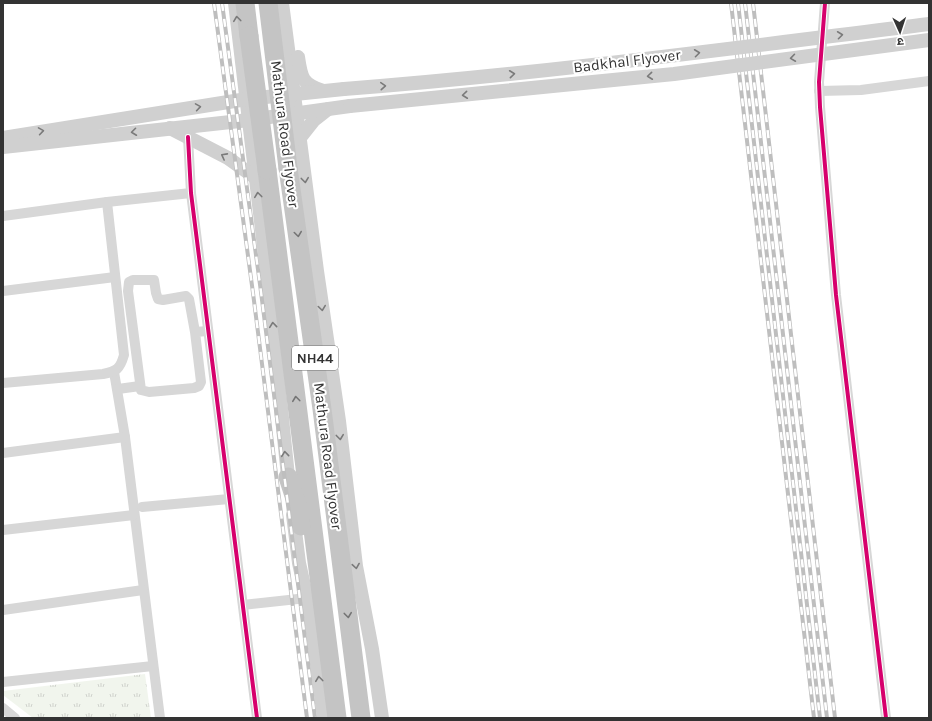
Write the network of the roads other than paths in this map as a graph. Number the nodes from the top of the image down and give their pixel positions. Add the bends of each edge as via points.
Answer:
1 (235, 3) edge
2 (245, 3) edge
3 (268, 3) edge
4 (282, 3) edge
5 (291, 3) edge
6 (825, 3) edge
7 (929, 24) edge
8 (286, 37) junction
9 (929, 40) edge
10 (240, 47) junction
11 (929, 81) edge
12 (324, 91) junction
13 (819, 91) junction
14 (294, 94) junction
15 (247, 99) junction
16 (328, 109) junction
17 (296, 113) junction
18 (248, 120) junction
19 (170, 128) junction
20 (3, 138) edge
21 (188, 138) junction
22 (300, 144) junction
23 (3, 147) edge
24 (253, 156) junction
25 (256, 178) junction
26 (191, 194) junction
27 (107, 202) junction
28 (3, 216) edge
29 (115, 277) junction
30 (3, 291) edge
31 (208, 330) junction
32 (196, 332) junction
33 (114, 372) junction
34 (3, 383) edge
35 (140, 386) junction
36 (118, 389) junction
37 (125, 437) junction
38 (3, 453) edge
39 (288, 477) junction
40 (228, 499) junction
41 (142, 507) dead end
42 (134, 515) junction
43 (3, 530) edge
44 (143, 590) junction
45 (307, 598) junction
46 (243, 605) junction
47 (3, 610) edge
48 (325, 626) junction
49 (153, 666) junction
50 (3, 682) edge
51 (3, 708) edge
52 (15, 718) edge
53 (160, 718) edge
54 (257, 718) edge
55 (324, 718) edge
56 (337, 718) edge
57 (361, 718) edge
58 (382, 718) edge
59 (886, 718) edge

10 -> 1 main road
48 -> 2 highway, Mathura Road Flyover / NH44, bridge
3 -> 57 highway, Mathura Road Flyover / NH44, bridge
4 - 8 main road
5 - 12 main road via 300,71 304,82
6 - 13 street
12 -> 7 main road, Badkhal Flyover, bridge via 618,63
8 - 10 main road via 276,51 257,54 248,53
8 - 14 main road
9 -> 16 main road, Badkhal Flyover, bridge via 674,74
10 - 15 main road
11 - 13 street via 861,90
12 - 14 main road, Badkhal Flyover
13 - 59 street via 836,295
14 - 15 main road, Badkhal Flyover
14 - 17 main road
15 - 18 main road
20 -> 15 main road, Badkhal Flyover
16 - 17 main road, Badkhal Flyover
16 - 22 main road via 314,120
17 - 18 main road, Badkhal Flyover
17 - 22 main road
18 - 19 main road, Badkhal Flyover
18 - 24 main road
19 - 21 main road
19 -> 23 main road, Badkhal Flyover
25 -> 21 main road via 228,158
21 - 26 street
22 - 24 main road via 267,146
22 -> 58 main road via 356,566
24 - 25 main road
39 -> 25 main road
26 - 27 street
26 - 31 street
27 - 28 street
27 - 29 street
29 - 30 street
29 - 33 street via 124,355 121,365
31 - 32 street
31 - 40 street
32 - 35 street via 201,382 199,386 149,392 141,390
32 - 35 street via 190,299 186,296 158,299 154,280 128,282
33 - 34 street
33 - 36 street
35 - 36 street
36 - 37 street
37 - 38 street
37 - 42 street
39 - 45 main road via 299,563
39 - 48 highway via 298,508 311,581
40 - 41 street
40 - 46 street
42 - 43 street
42 - 44 street
44 - 47 street
44 - 49 street
45 - 46 street
55 -> 45 main road
46 - 54 street
48 - 56 highway, NH44
49 - 50 street
49 - 53 street
51 - 52 street

